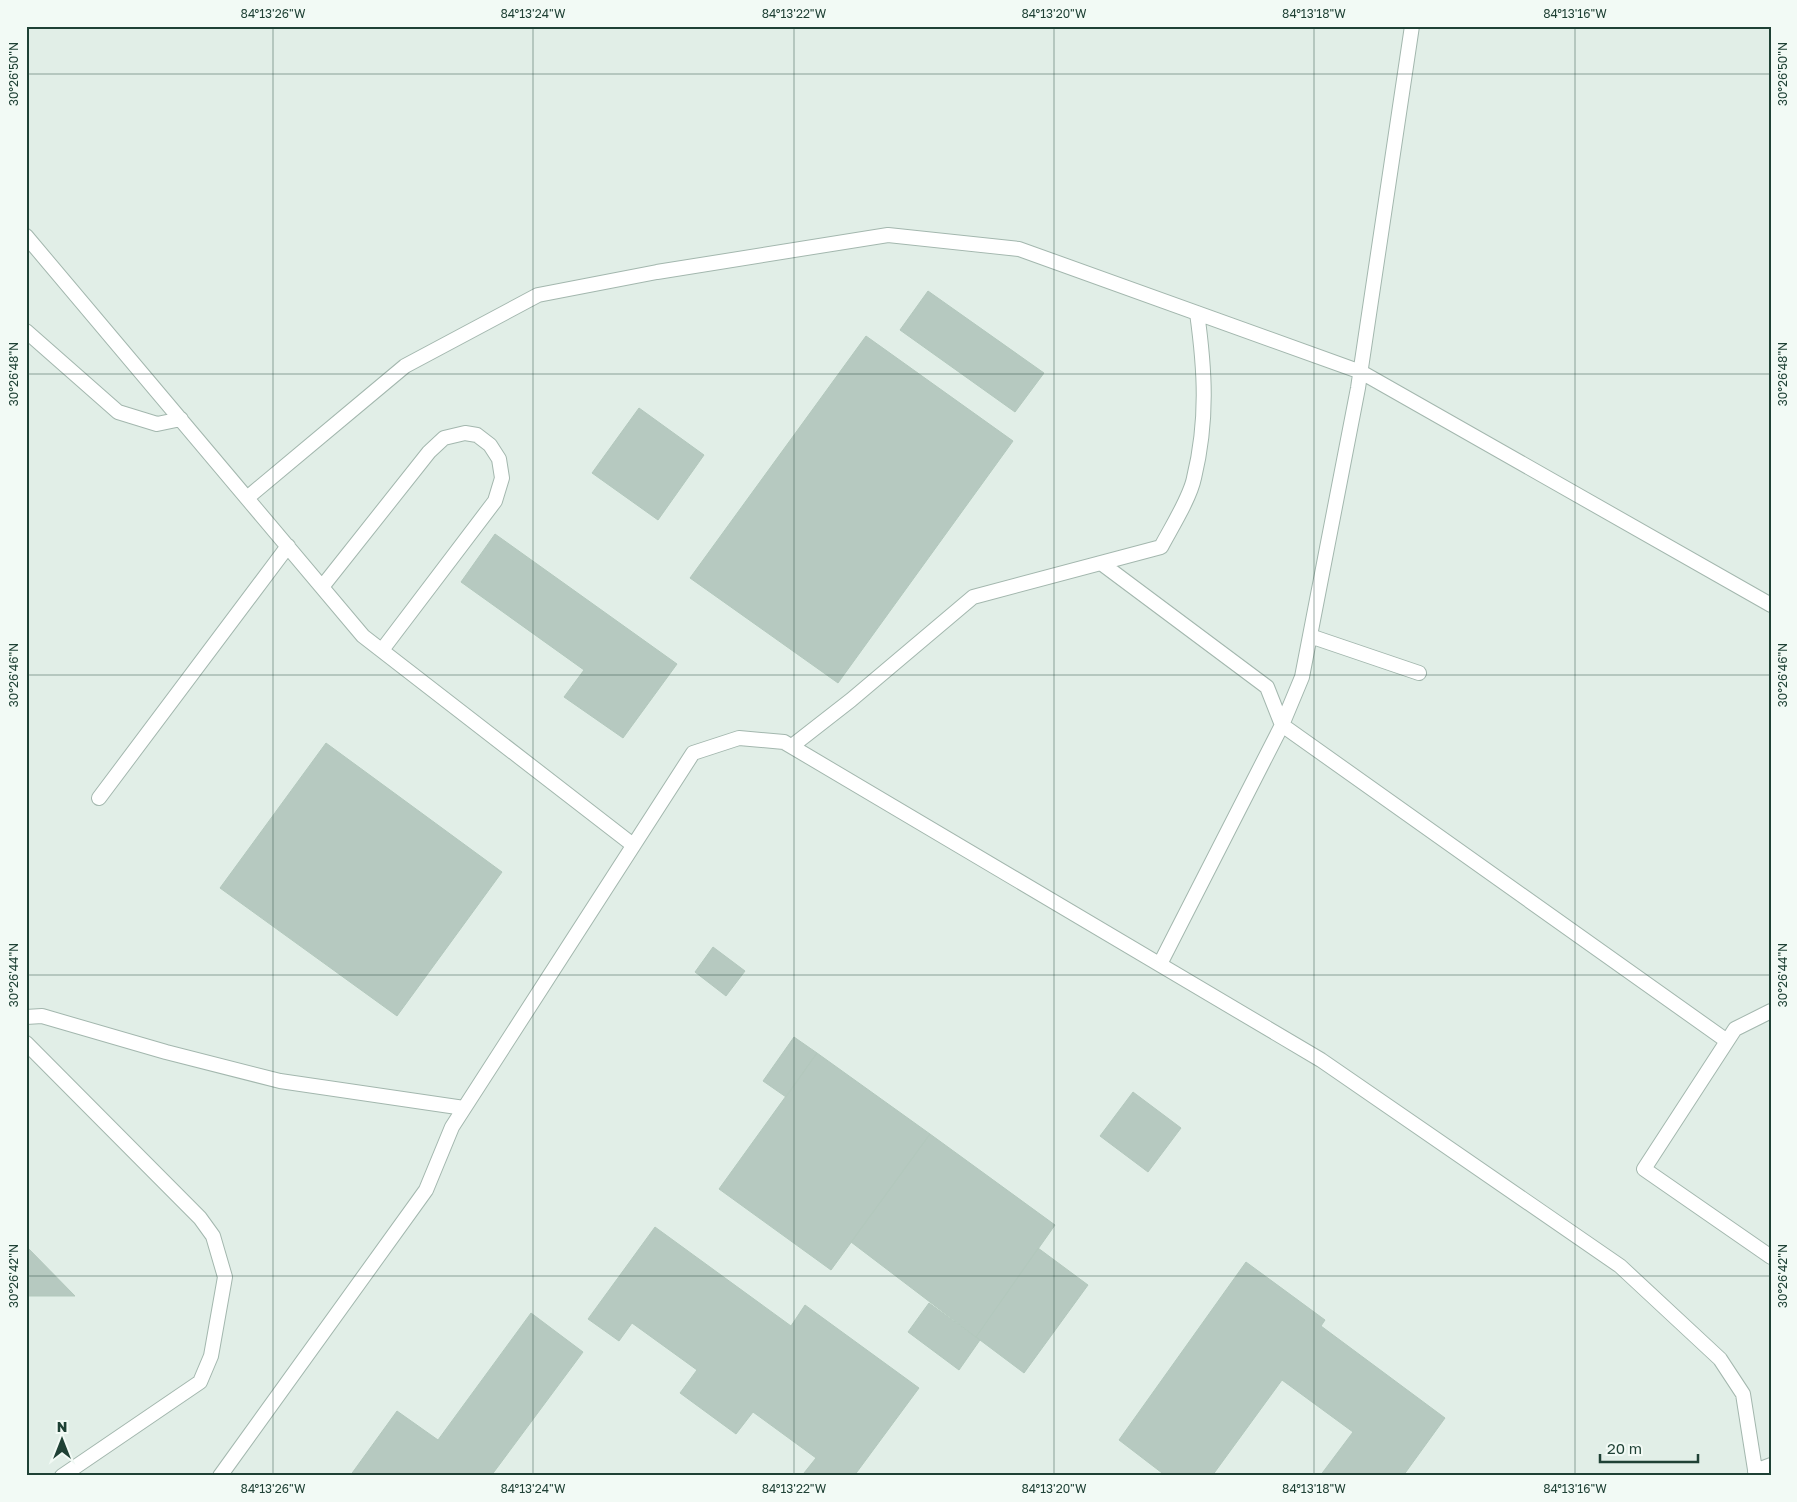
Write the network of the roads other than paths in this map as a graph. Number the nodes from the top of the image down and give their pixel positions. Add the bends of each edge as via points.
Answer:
1 (1412, 26) edge
2 (26, 236) edge
3 (1197, 313) junction
4 (26, 331) edge
5 (1360, 372) junction
6 (180, 419) junction
7 (247, 498) junction
8 (288, 546) junction
9 (1101, 563) junction
10 (322, 587) junction
11 (1771, 605) edge
12 (1310, 636) junction
13 (382, 650) junction
14 (1419, 673) dead end
15 (1282, 725) junction
16 (792, 746) junction
17 (99, 798) dead end
18 (633, 845) junction
19 (1160, 964) junction
20 (1771, 1011) edge
21 (26, 1017) edge
22 (1728, 1041) junction
23 (26, 1043) edge
24 (464, 1108) junction
25 (1771, 1257) edge
26 (1771, 1465) edge
27 (1756, 1474) edge
28 (62, 1476) edge
29 (220, 1476) edge

1 - 5 lane
2 - 6 lane
3 - 5 lane
3 - 7 lane via 1019,249 888,235 657,272 538,295 406,366
3 - 9 lane via 1204,360 1205,405 1194,479 1161,547
4 - 6 lane via 118,412 157,424
5 - 11 lane
5 - 12 lane
6 - 7 lane
7 - 8 lane
8 - 10 lane
8 - 17 lane
9 - 15 lane via 1267,687
9 - 16 lane via 974,597
10 - 13 lane via 363,636
10 - 13 lane via 429,452 444,438 464,433 477,435 490,445 499,459 502,478 495,501
12 - 14 lane
12 - 15 lane via 1302,677
13 - 18 lane
15 - 19 lane
15 - 22 lane
16 - 18 lane via 784,742 739,738 693,753
16 - 19 lane
18 - 24 lane
19 - 27 lane via 1321,1060 1620,1266 1720,1359 1743,1394
20 - 22 lane via 1736,1029
21 - 24 lane via 42,1016 280,1081
22 - 25 lane via 1644,1169
23 - 28 lane via 200,1218 213,1236 225,1277 210,1356 200,1382
24 - 29 lane via 452,1127 426,1190
26 - 27 lane

